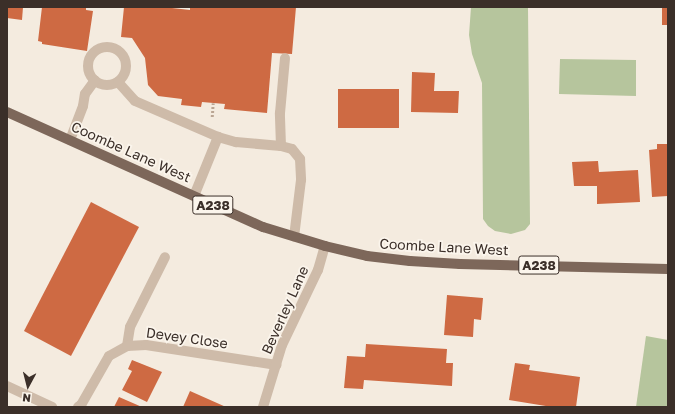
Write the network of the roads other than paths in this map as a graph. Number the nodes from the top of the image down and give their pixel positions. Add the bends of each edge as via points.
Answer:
1 (285, 58) dead end
2 (95, 80) junction
3 (118, 82) junction
4 (7, 112) edge
5 (218, 137) junction
6 (70, 140) junction
7 (281, 146) junction
8 (194, 196) junction
9 (294, 237) junction
10 (325, 246) junction
11 (165, 257) dead end
12 (668, 269) edge
13 (127, 346) junction
14 (276, 365) junction
15 (7, 386) edge
16 (52, 407) edge
17 (78, 407) edge
18 (263, 407) edge

1 - 7 street via 280,114
2 - 3 street via 106,85
2 - 3 street via 89,69 91,57 106,47 118,51 125,60 125,72
2 - 6 street via 85,94
3 - 5 street via 135,101
4 - 6 main road, Coombe Lane West / A238
5 - 7 street via 236,142
5 - 8 street
6 - 8 main road, Coombe Lane West / A238
7 - 9 street via 292,149 300,159 301,180
8 - 9 main road, Coombe Lane West / A238 via 262,227
9 - 10 main road, Coombe Lane West / A238
10 - 12 main road, Coombe Lane West / A238 via 367,256 410,261
10 - 14 street, Beverley Lane via 318,270 282,344
11 - 13 street via 130,326
13 - 14 street, Devey Close via 146,345
13 - 17 street, Devey Close via 109,356
14 - 18 street, Beverley Lane
15 - 16 street

